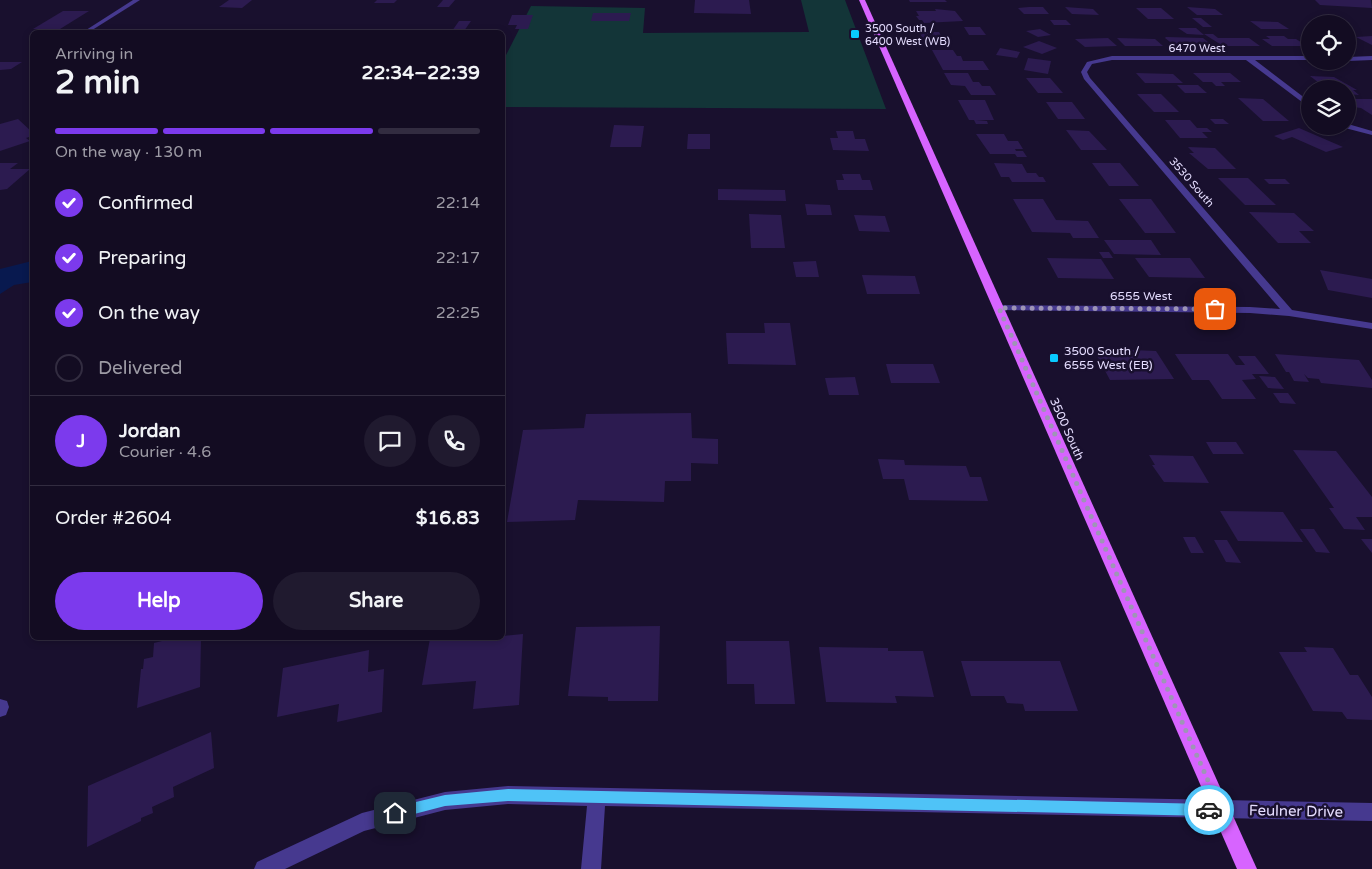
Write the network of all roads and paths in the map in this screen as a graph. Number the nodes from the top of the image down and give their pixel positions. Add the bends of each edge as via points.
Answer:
1 (137, 0) edge
2 (862, 0) edge
3 (89, 30) edge
4 (1248, 58) junction
5 (1301, 58) edge
6 (1356, 58) edge
7 (1372, 58) edge
8 (1086, 65) joint
9 (1301, 99) edge
10 (1356, 128) edge
11 (1372, 133) edge
12 (999, 308) junction
13 (1289, 312) junction
14 (1372, 326) edge
15 (597, 798) junction
16 (1221, 810) junction
17 (1372, 812) edge
18 (264, 869) edge
19 (590, 869) edge
20 (1247, 869) edge

1 - 3 street
2 - 12 main road, 3500 South
4 - 5 street, 6470 West
4 - 8 street, 6470 West via 1112,58
4 - 9 street
6 - 7 street
8 - 13 street, 3530 South via 1087,79
10 - 11 street
12 - 13 street, 6555 West
12 - 16 main road, 3500 South
13 - 14 street, 6555 West
15 - 16 street, Feulner Drive
15 - 18 street, Feulner Drive via 508,795 445,800 362,822
15 - 19 street
16 - 17 street, Feulner Drive
16 - 20 main road, 3500 South

